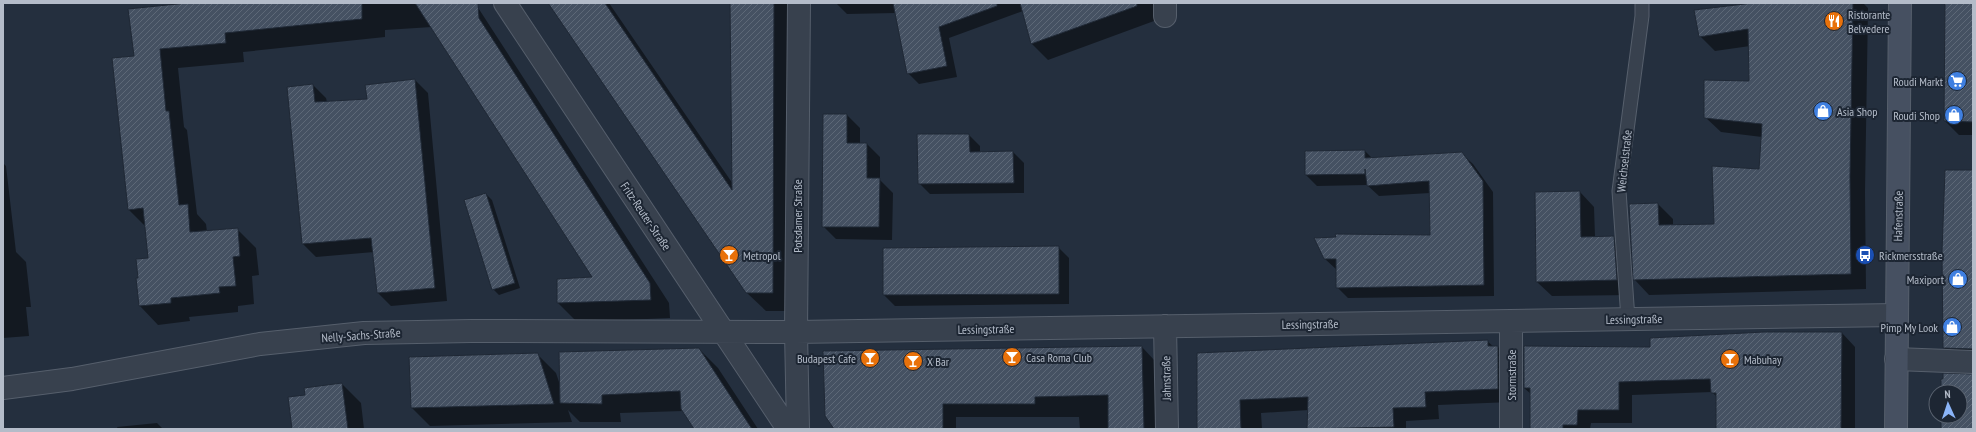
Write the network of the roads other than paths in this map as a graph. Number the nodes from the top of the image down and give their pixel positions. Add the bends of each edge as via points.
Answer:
1 (505, 3) edge
2 (799, 3) edge
3 (1642, 3) edge
4 (1900, 3) edge
5 (1897, 315) junction
6 (1628, 319) junction
7 (1511, 321) junction
8 (1165, 326) junction
9 (722, 331) junction
10 (796, 332) junction
11 (1896, 359) junction
12 (1973, 362) edge
13 (3, 388) edge
14 (788, 429) edge
15 (798, 429) edge
16 (1167, 429) edge
17 (1511, 429) edge
18 (1896, 429) edge

1 - 9 street, Fritz-Reuter-Straße
2 - 10 street, Potsdamer Straße
3 - 6 lane, Weichselstraße via 1619,191
4 - 5 street, Hafenstraße
5 - 6 street, Lessingstraße
5 - 11 street, Hafenstraße
6 - 7 street, Lessingstraße
7 - 8 street, Lessingstraße
7 - 17 street, Stormstraße
8 - 10 street, Lessingstraße
8 - 16 street, Jahnstraße
9 - 10 street, Lessingstraße
9 - 13 street, Nelly-Sachs-Straße via 364,333 260,344 72,379
9 - 14 street, Fritz-Reuter-Straße
10 - 15 street, Potsdamer Straße
11 - 12 street
11 - 18 street, Hafenstraße

